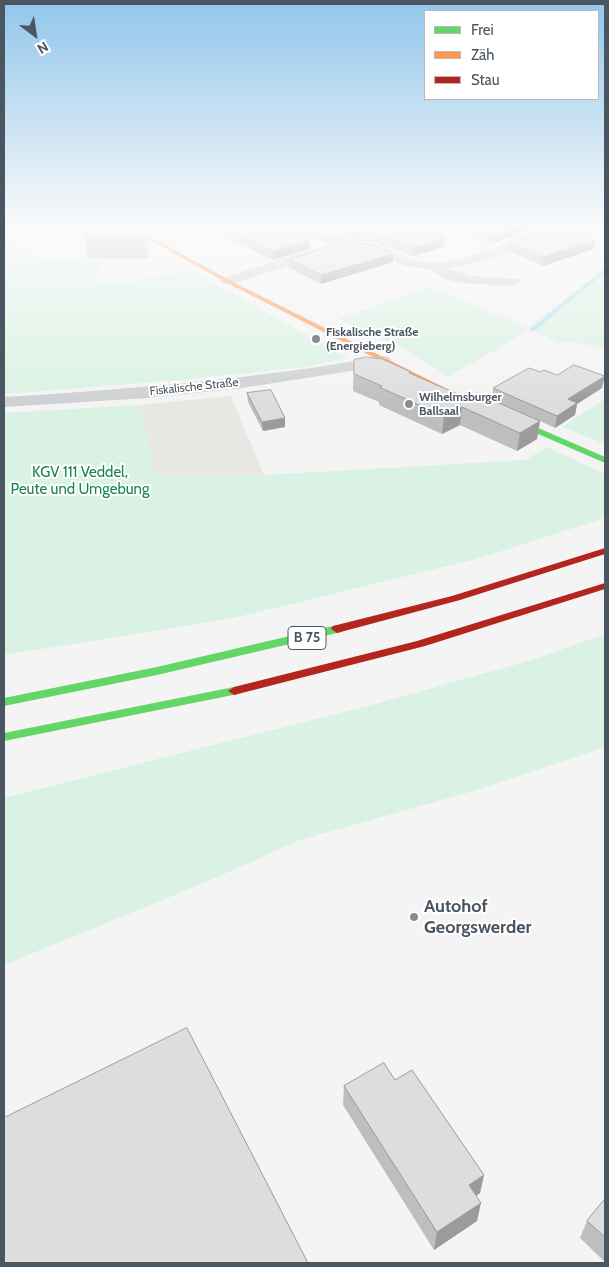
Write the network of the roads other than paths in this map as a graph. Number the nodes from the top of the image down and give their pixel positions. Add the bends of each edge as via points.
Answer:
1 (235, 286) edge
2 (383, 361) junction
3 (468, 400) edge
4 (4, 402) edge
5 (493, 411) edge
6 (605, 460) edge
7 (605, 551) edge
8 (605, 586) edge
9 (4, 702) edge
10 (150, 710) junction
11 (4, 737) edge
12 (4, 748) edge

1 - 2 main road
2 - 3 main road
2 - 4 street, Fiskalische Straße via 285,378
5 - 6 main road
7 - 9 main road, B 75 via 461,596 301,640
8 - 10 main road, B 75 via 422,644
10 - 11 main road, B 75
10 - 12 main road, B 75

